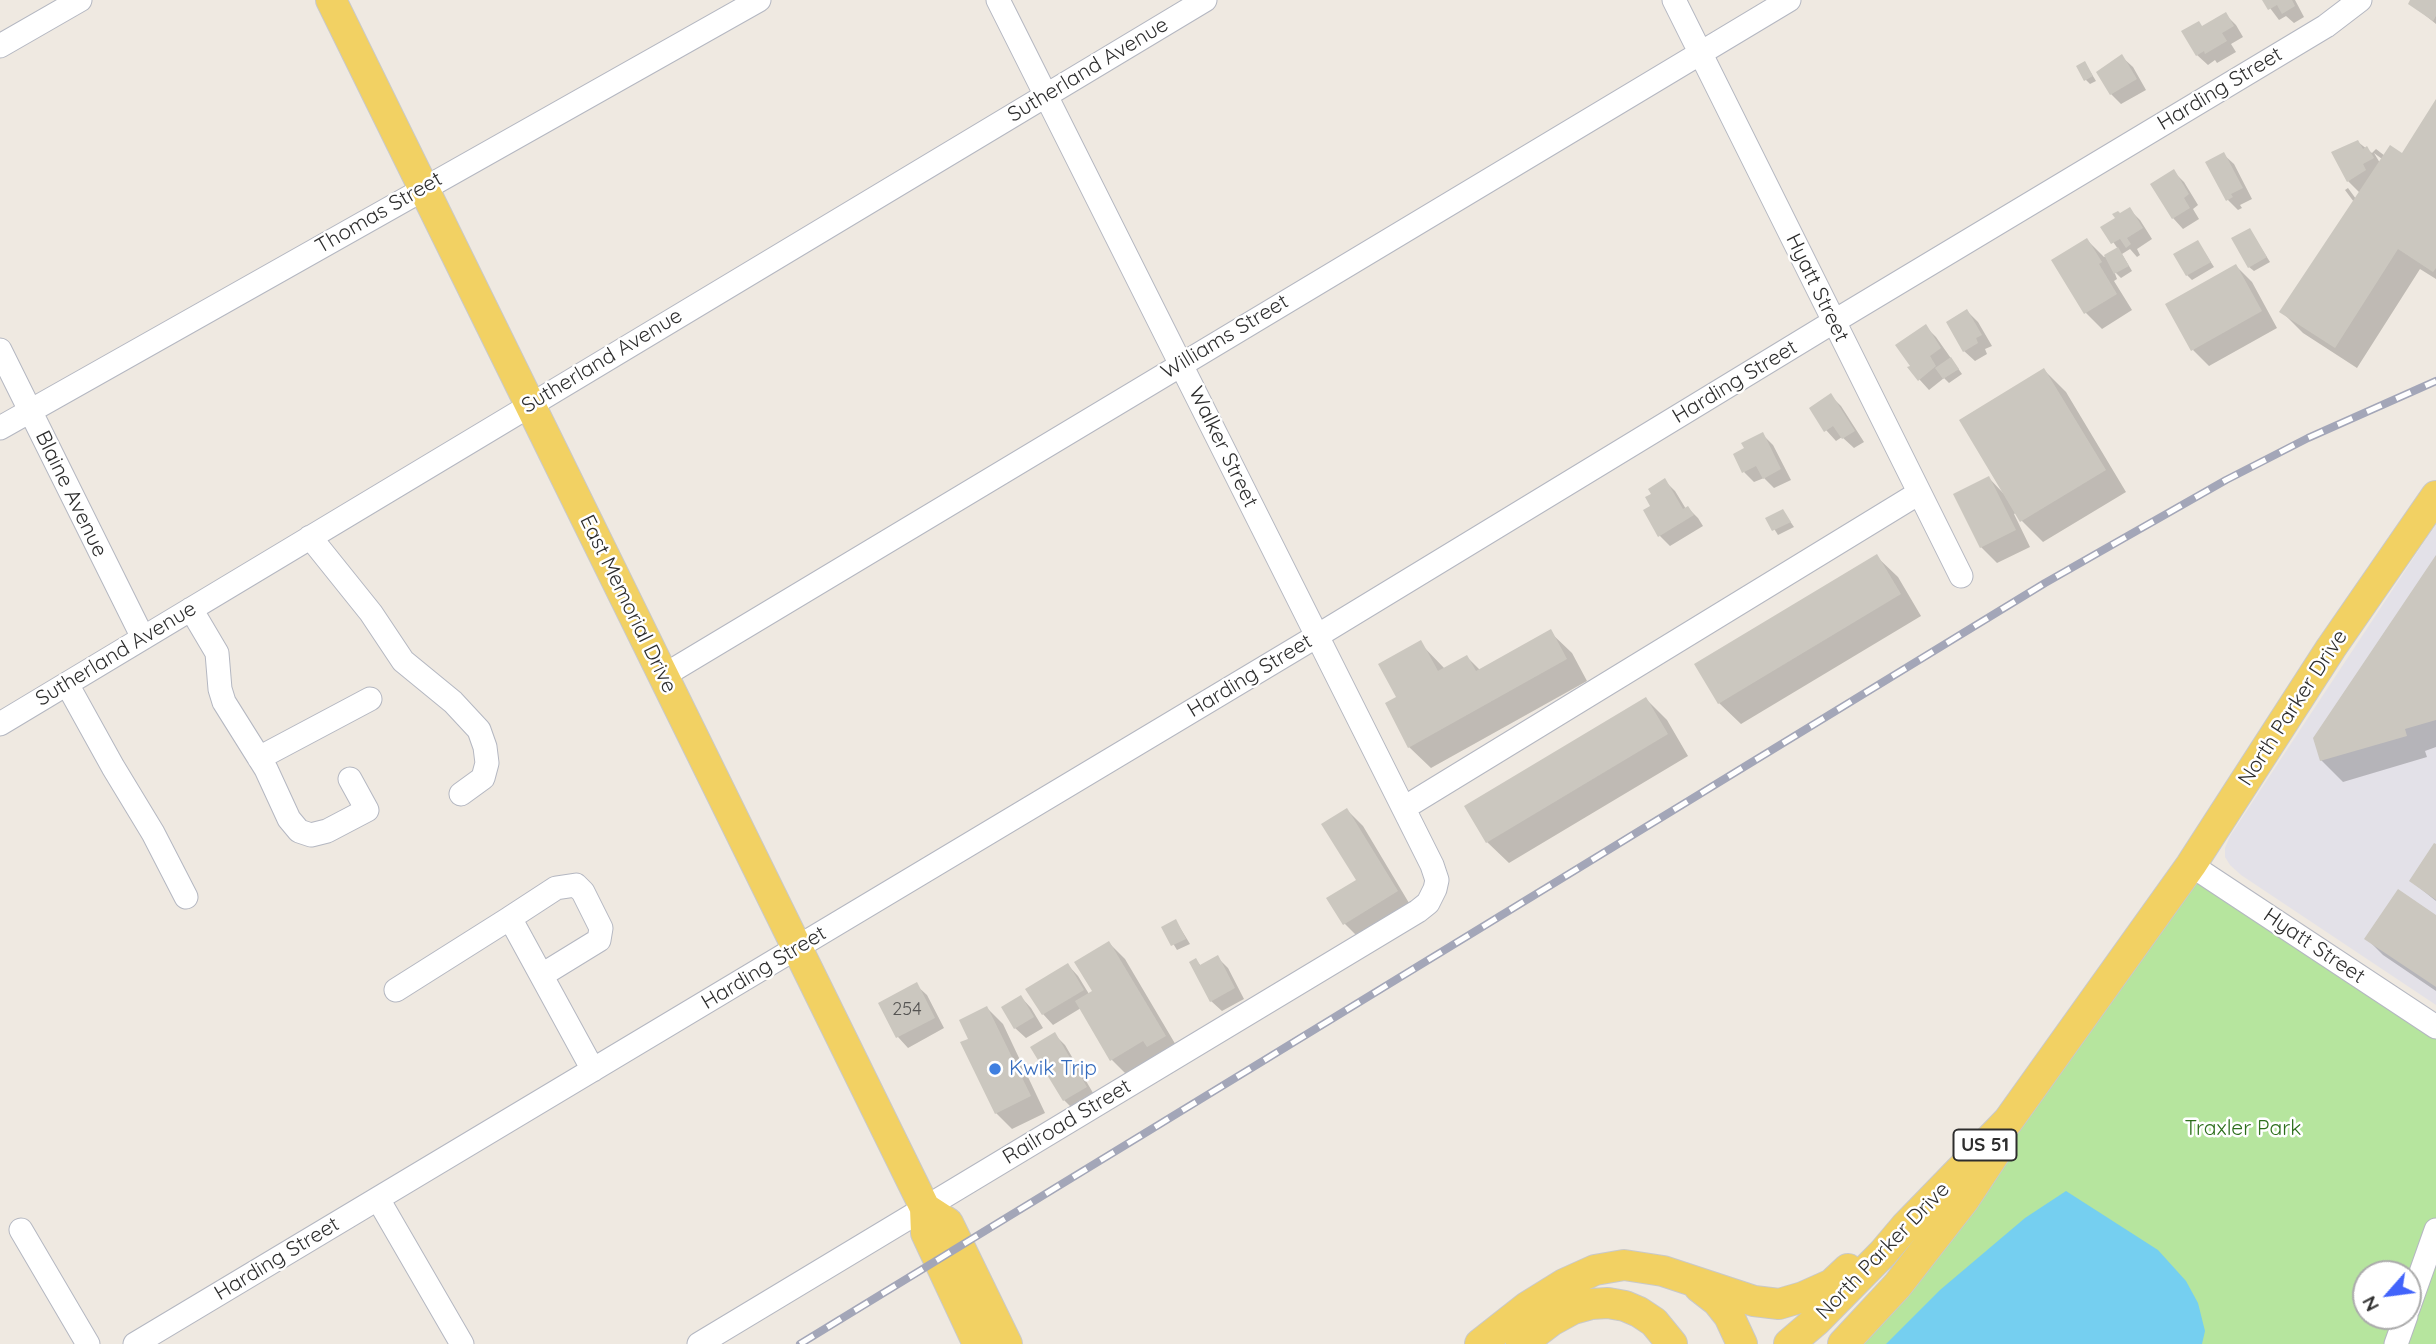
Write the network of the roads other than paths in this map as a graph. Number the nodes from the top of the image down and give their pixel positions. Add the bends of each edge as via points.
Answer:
1 (80, 0) edge
2 (331, 0) edge
3 (759, 0) edge
4 (999, 0) edge
5 (1205, 0) edge
6 (1674, 0) edge
7 (1789, 0) edge
8 (2360, 0) edge
9 (0, 46) edge
10 (1701, 54) junction
11 (1047, 95) junction
12 (423, 188) junction
13 (1833, 322) junction
14 (0, 350) edge
15 (1181, 363) junction
16 (529, 404) junction
17 (30, 411) junction
18 (0, 428) edge
19 (1919, 493) junction
20 (2436, 496) edge
21 (310, 537) junction
22 (1961, 576) dead end
23 (191, 609) junction
24 (1317, 636) junction
25 (143, 638) junction
26 (663, 676) junction
27 (67, 684) junction
28 (370, 699) dead end
29 (0, 724) edge
30 (259, 758) junction
31 (350, 779) dead end
32 (461, 794) dead end
33 (1404, 808) junction
34 (2191, 865) junction
35 (186, 897) dead end
36 (1432, 897) joint
37 (510, 918) junction
38 (2151, 920) junction
39 (797, 948) junction
40 (542, 975) junction
41 (396, 990) dead end
42 (2436, 1027) edge
43 (593, 1070) junction
44 (378, 1199) junction
45 (925, 1208) junction
46 (1905, 1227) junction
47 (20, 1230) dead end
48 (2436, 1230) edge
49 (2422, 1270) edge
50 (1693, 1281) junction
51 (88, 1344) edge
52 (135, 1344) edge
53 (462, 1344) edge
54 (699, 1344) edge
55 (978, 1344) edge
56 (1007, 1344) edge
57 (1480, 1344) edge
58 (1521, 1344) edge
59 (1672, 1344) edge
60 (1742, 1344) edge
61 (1789, 1344) edge
62 (1843, 1344) edge

1 - 9 street
2 - 12 main road, East Memorial Drive
3 - 12 street, Thomas Street
4 - 11 street, Walker Street
5 - 11 street, Sutherland Avenue
6 - 10 street, Hyatt Street
7 - 10 street, Williams Street
8 - 13 street, Harding Street via 2326,26
10 - 13 street, Hyatt Street
10 - 15 street, Williams Street
11 - 15 street, Walker Street
11 - 16 street, Sutherland Avenue
12 - 16 main road, East Memorial Drive
12 - 17 street, Thomas Street
13 - 19 street, Hyatt Street
13 - 24 street, Harding Street
14 - 17 street, Blaine Avenue
15 - 24 street, Walker Street
15 - 26 street, Williams Street
16 - 21 street, Sutherland Avenue
16 - 26 main road, East Memorial Drive
17 - 18 street, Thomas Street
17 - 25 street, Blaine Avenue
19 - 22 street, Hyatt Street
19 - 33 street
20 - 34 main road, North Parker Drive / US 51
21 - 23 street, Sutherland Avenue
21 - 32 street via 403,661 453,702 478,730 487,763 483,778
23 - 25 street, Sutherland Avenue
23 - 30 street via 217,653 224,702
24 - 33 street, Walker Street
24 - 39 street, Harding Street
25 - 27 street, Sutherland Avenue
26 - 39 main road, East Memorial Drive
27 - 29 street, Sutherland Avenue
27 - 35 street
28 - 30 street
30 - 31 street via 289,819 299,831 311,835 368,810
33 - 36 street, Walker Street via 1436,874
34 - 38 main road, North Parker Drive / US 51
34 - 42 street, Hyatt Street
36 - 45 street, Railroad Street via 1418,911
37 - 40 street
37 - 40 street via 556,888 576,885 583,892 601,929 599,940
37 - 41 street
38 - 46 main road, North Parker Drive / US 51 via 2008,1121
38 - 62 main road, North Parker Drive / US 51 via 1964,1200 1897,1286
39 - 43 street, Harding Street
39 - 45 main road, East Memorial Drive
40 - 43 street
43 - 44 street, Harding Street
44 - 52 street, Harding Street
44 - 53 street
45 - 54 street, Railroad Street
45 - 55 main road via 926,1233
45 - 56 main road via 948,1223
46 - 50 main road via 1858,1259 1832,1284 1779,1304 1754,1301
46 - 61 main road, North Parker Drive / US 51
47 - 51 street
48 - 49 street
50 - 57 main road via 1624,1265 1595,1270 1527,1307
50 - 60 main road via 1729,1316
58 - 59 main road via 1573,1309 1608,1303 1639,1312

